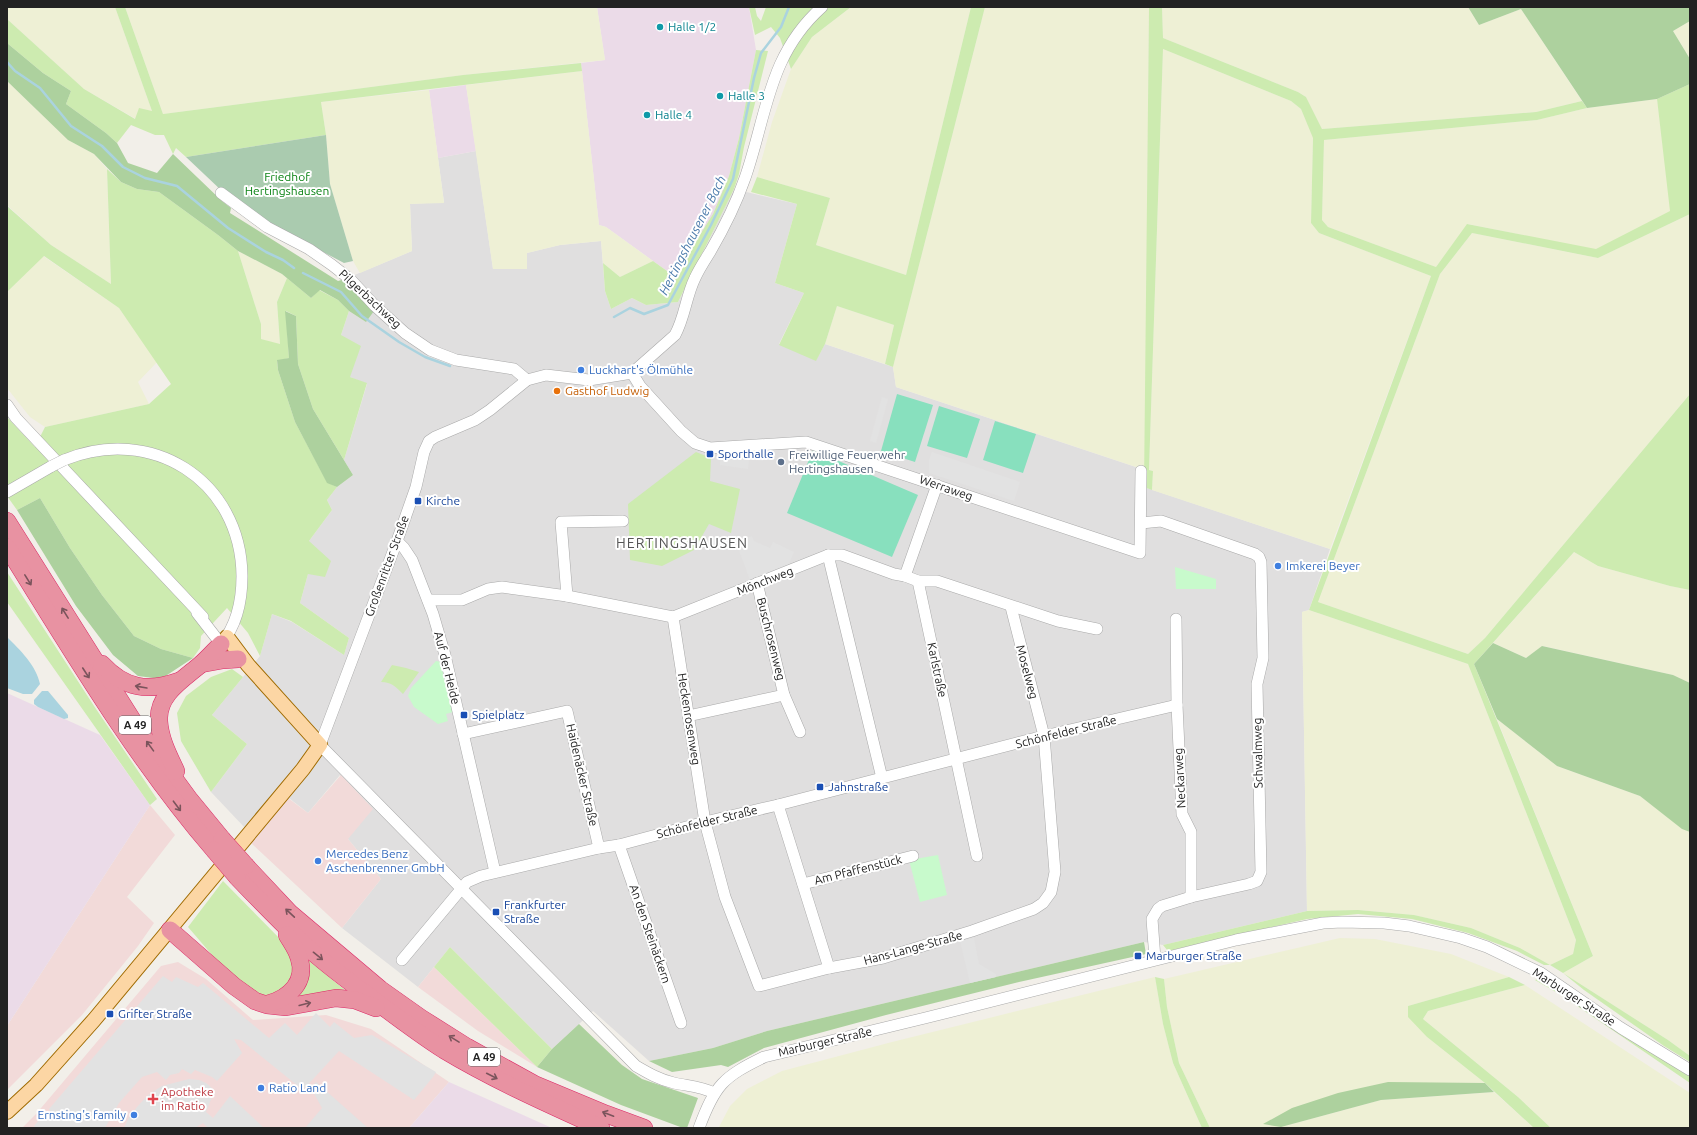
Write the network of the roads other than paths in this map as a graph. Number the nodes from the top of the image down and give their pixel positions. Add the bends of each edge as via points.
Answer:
1 (822, 7) edge
2 (222, 193) dead end
3 (632, 373) junction
4 (527, 380) junction
5 (7, 405) edge
6 (1141, 471) dead end
7 (938, 485) junction
8 (10, 490) edge
9 (7, 521) edge
10 (623, 521) dead end
11 (1141, 523) junction
12 (397, 541) junction
13 (7, 547) edge
14 (828, 555) junction
15 (905, 576) junction
16 (918, 581) junction
17 (757, 584) junction
18 (567, 596) junction
19 (428, 600) junction
20 (1011, 607) junction
21 (673, 617) junction
22 (1176, 619) dead end
23 (1097, 629) dead end
24 (224, 641) junction
25 (85, 646) junction
26 (243, 662) junction
27 (201, 664) junction
28 (179, 681) junction
29 (784, 695) junction
30 (1177, 706) junction
31 (688, 716) junction
32 (800, 732) dead end
33 (463, 734) junction
34 (1044, 736) junction
35 (320, 745) junction
36 (955, 759) junction
37 (882, 778) junction
38 (190, 800) junction
39 (778, 805) junction
40 (705, 822) junction
41 (218, 845) junction
42 (619, 845) junction
43 (599, 848) junction
44 (913, 856) dead end
45 (977, 856) dead end
46 (242, 872) junction
47 (495, 872) junction
48 (802, 884) junction
49 (462, 888) junction
50 (1191, 897) junction
51 (269, 911) junction
52 (170, 930) junction
53 (1155, 959) junction
54 (402, 960) dead end
55 (829, 968) junction
56 (267, 1005) junction
57 (681, 1023) dead end
58 (411, 1027) junction
59 (1690, 1070) edge
60 (714, 1093) junction
61 (7, 1112) edge
62 (601, 1128) edge
63 (644, 1128) edge
64 (699, 1128) edge

1 - 3 street via 807,20 781,61 735,206 695,277 680,327 675,335
2 - 4 street, Pilgerbachweg via 267,227 332,264 352,280 375,306 405,333 430,350 456,360 514,369
3 - 4 street, Großenritter Straße via 589,380 546,375
3 - 7 street, Werraweg via 645,391 695,443 710,448 806,442
4 - 12 street, Großenritter Straße via 475,420 448,430 429,441
5 - 24 street via 16,418
6 - 11 street, Werraweg
7 - 11 street, Werraweg via 1140,553
7 - 15 street
8 - 24 street, bridge via 64,460 100,449 139,450 163,456 194,474 212,491 230,519 242,562 240,605
25 -> 9 highway, A 49
10 - 18 street via 561,522
11 - 50 street, Schwalmweg via 1161,521 1255,554 1261,562 1263,658 1257,684 1260,872 1257,881 1249,884
12 - 19 street, Auf der Heide via 412,560
12 - 35 street, Großenritter Straße
13 -> 41 highway, A 49 via 130,740 192,825
14 - 15 street, Mönchweg via 842,555
14 - 17 street, Mönchweg
14 - 37 street
15 - 16 street, Mönchweg
16 - 20 street, Mönchweg via 937,581
16 - 36 street, Karlstraße
17 - 21 street, Mönchweg
17 - 29 street, Buschrosenweg
18 - 19 street via 502,587 488,589 462,600
18 - 21 street
19 - 33 street, Auf der Heide via 445,655
20 - 23 street, Mönchweg
20 - 34 street, Moselweg
21 - 31 street, Heckenrosenweg
22 - 30 street, Neckarweg
24 - 26 main road
24 - 27 highway
28 -> 25 highway via 142,688 115,675
38 -> 25 highway, A 49 via 140,732
26 - 27 highway via 223,660
26 - 35 main road
27 - 28 highway
28 - 38 highway via 164,700 159,720 163,739
29 - 31 street, Buschrosenweg
29 - 32 street, Buschrosenweg
30 - 34 street, Schönfelder Straße
30 - 50 street, Neckarweg via 1182,814 1191,832
31 - 40 street, Heckenrosenweg
33 - 43 street, Haidenäcker Straße via 567,712
33 - 47 street, Auf der Heide
34 - 36 street, Schönfelder Straße
34 - 55 street, Hans-Lange-Straße via 1055,872 1051,892 1043,903 1034,909 972,931 883,958
35 - 49 street
35 - 52 main road via 304,769
36 - 37 street, Schönfelder Straße
36 - 45 street
37 - 39 street, Schönfelder Straße
38 - 41 highway, A 49
39 - 40 street, Schönfelder Straße
39 - 48 street, Am Pfaffenstück
40 - 42 street, Schönfelder Straße
40 - 55 street, Hans-Lange-Straße via 725,897 759,986
41 - 46 highway, A 49, bridge
42 - 43 street, Schönfelder Straße
42 - 57 street, An den Steinäckern
43 - 47 street, Schönfelder Straße
44 - 48 street, Am Pfaffenstück
46 - 51 highway, A 49
63 -> 46 highway, A 49 via 534,1084 421,1018 380,989
47 - 49 street, Schönfelder Straße via 468,882
48 - 55 street, Am Pfaffenstück
49 - 54 street, Schönfelder Straße
49 - 60 street via 636,1066 655,1078 698,1086
50 - 53 street via 1162,906 1152,919
51 - 56 highway via 295,949 301,968 293,991 284,999
51 -> 58 highway, A 49 via 342,976
52 - 56 highway via 246,996
52 - 61 main road via 94,1020 41,1079
53 - 59 street, Marburger Straße via 1243,938 1323,923 1384,923 1409,926 1487,947 1541,973 1621,1028
53 - 60 street, Marburger Straße via 764,1056 732,1074
56 -> 58 highway via 286,1007 336,998 355,1000
58 -> 62 highway, A 49 via 477,1069
60 - 64 street, Marburger Straße

